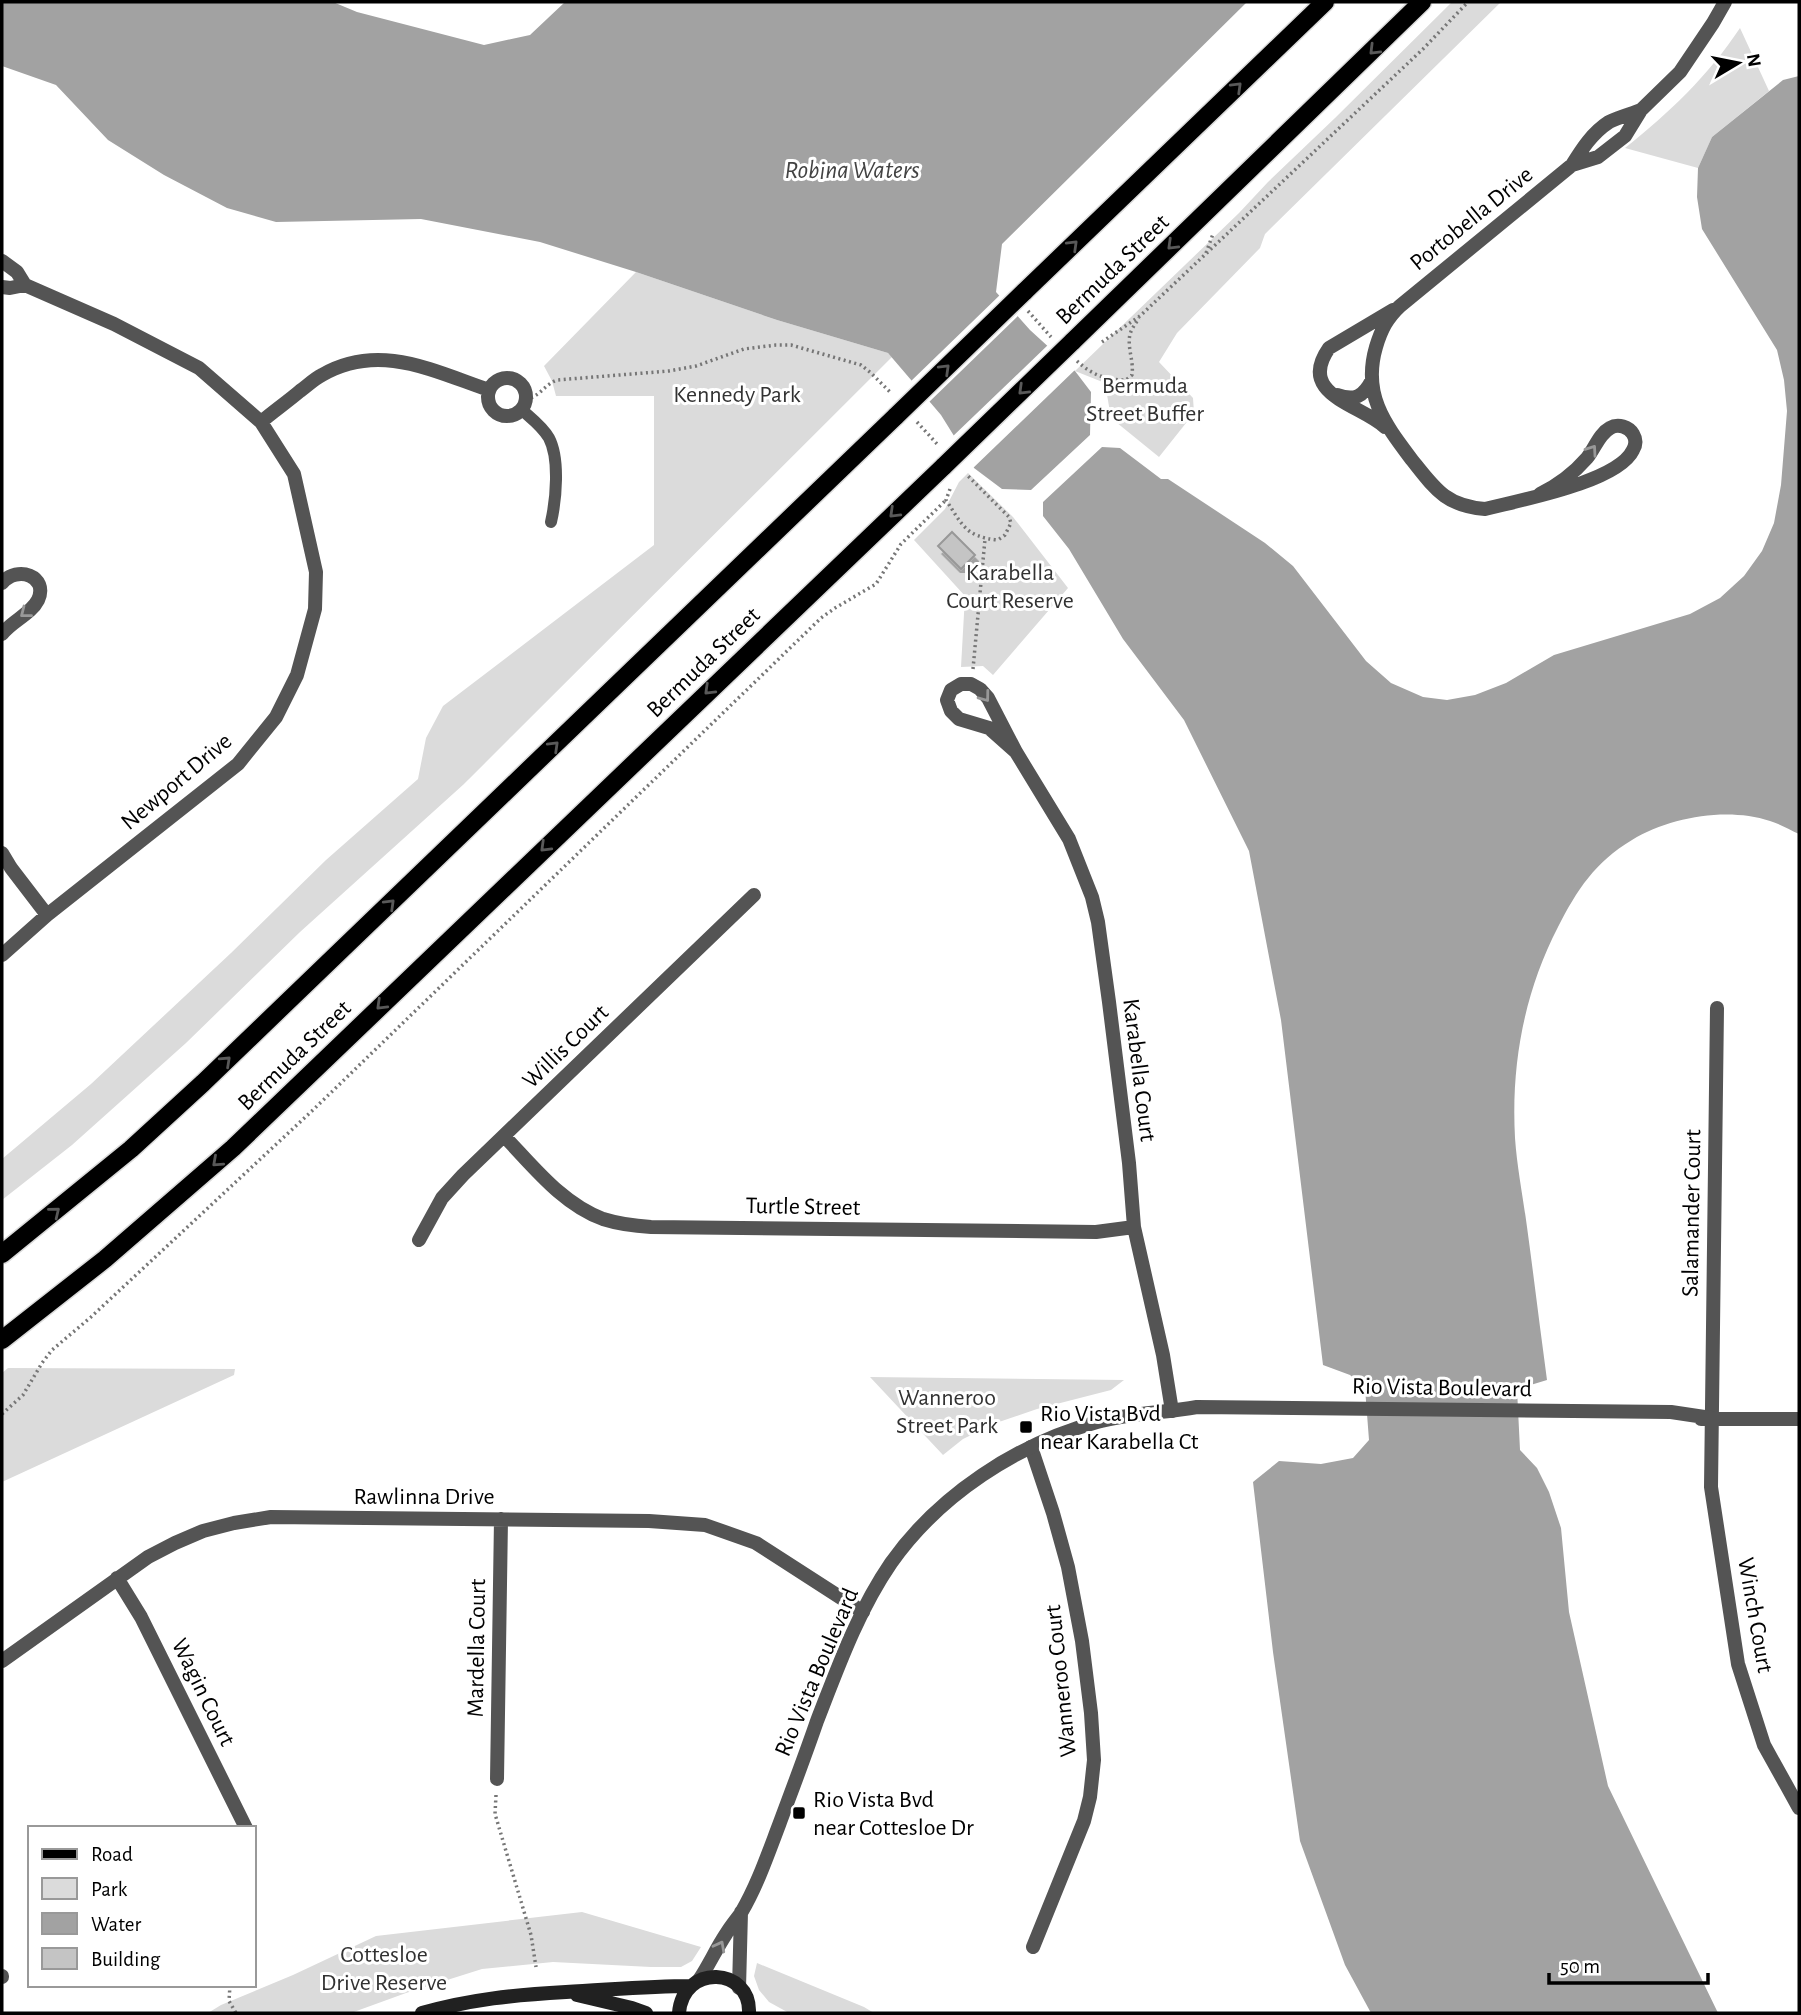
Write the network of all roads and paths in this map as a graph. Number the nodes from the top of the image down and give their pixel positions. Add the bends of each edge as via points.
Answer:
1 (1325, 2) edge
2 (1422, 2) edge
3 (1468, 2) edge
4 (1725, 2) edge
5 (1641, 110) junction
6 (1572, 165) junction
7 (2, 261) edge
8 (25, 285) junction
9 (2, 288) edge
10 (1400, 306) junction
11 (1094, 347) dead end
12 (1372, 380) junction
13 (489, 390) junction
14 (1327, 391) junction
15 (524, 405) junction
16 (897, 409) junction
17 (915, 420) dead end
18 (261, 422) junction
19 (1391, 432) junction
20 (946, 465) junction
21 (967, 475) dead end
22 (1540, 494) junction
23 (946, 500) junction
24 (551, 522) dead end
25 (985, 539) junction
26 (2, 583) edge
27 (2, 634) edge
28 (971, 684) junction
29 (1016, 752) junction
30 (2, 853) edge
31 (754, 895) dead end
32 (47, 915) junction
33 (2, 955) edge
34 (1717, 1008) dead end
35 (504, 1136) junction
36 (1134, 1227) junction
37 (419, 1240) dead end
38 (2, 1254) edge
39 (2, 1340) edge
40 (1172, 1411) junction
41 (2, 1414) edge
42 (1711, 1418) junction
43 (1799, 1419) edge
44 (1031, 1447) junction
45 (501, 1519) junction
46 (117, 1578) junction
47 (863, 1612) junction
48 (2, 1661) edge
49 (497, 1779) joint
50 (1799, 1808) edge
51 (245, 1826) edge
52 (741, 1912) junction
53 (1033, 1947) dead end
54 (536, 1967) dead end
55 (694, 1983) junction
56 (230, 1987) edge
57 (565, 1992) junction
58 (743, 1992) junction
59 (236, 2013) edge
60 (422, 2013) edge
61 (646, 2013) edge
62 (679, 2013) edge
63 (749, 2013) edge
64 (763, 2013) edge

16 -> 1 main road, Bermuda Street, bridge
2 -> 20 main road, Bermuda Street, bridge
3 - 11 path via 1423,50 1140,316
4 - 5 street, Portobella Drive via 1680,72
5 - 6 street, Portobella Drive via 1609,122 1587,141
5 - 6 street, Portobella Drive via 1625,136 1598,157
6 - 10 street, Portobella Drive
7 - 8 street, Newport Drive
8 - 9 street
8 - 18 street, Newport Drive via 199,368
10 - 12 street, Portobella Drive via 1380,334 1371,364
10 - 14 street, Portobella Drive via 1328,348 1320,372
12 - 14 street via 1356,397
12 - 19 street, Portobella Drive via 1378,410
13 - 15 street via 489,403 497,413 510,416
13 - 15 street via 497,380 515,379 524,387
13 - 18 street via 394,360 355,362 318,376
14 - 19 street, Portobella Drive
15 - 16 path via 557,380 669,371 744,349 791,345 861,365 882,383
15 - 24 lane via 553,449 556,496
38 -> 16 main road, Bermuda Street via 131,1149 203,1083
17 - 20 path
18 - 32 street, Newport Drive via 294,474 316,572 315,609 297,675 275,717 238,764
19 - 22 street, Portobella Drive via 1430,483 1458,504 1485,509
20 - 23 path
20 -> 39 main road, Bermuda Street via 233,1148 105,1259
21 - 25 path via 1011,523 998,540
22 -> 22 street, Portobella Drive via 1586,460 1608,429 1626,427 1633,432 1634,448 1622,464 1590,481
23 - 25 path via 968,532
23 - 41 path via 901,544 876,584 821,618 324,1099 52,1350 23,1395
25 - 28 path
26 -> 27 street via 14,574 31,576 40,594 34,607
28 -> 29 street, Karabella Court via 988,698
28 - 29 street, Karabella Court via 951,690 947,700 951,711 959,719 989,728
29 - 36 street, Karabella Court via 1069,839 1092,897 1111,1016
30 - 32 street
31 - 35 street, Willis Court
32 - 33 street, Newport Drive
34 - 42 street, Salamander Court
35 - 36 street, Turtle Street via 578,1206 624,1224 1096,1232
35 - 37 street, Willis Court via 442,1198
36 - 40 street, Karabella Court
40 - 42 street, Rio Vista Boulevard via 1197,1407 1670,1422
40 - 44 street, Rio Vista Boulevard via 1097,1422
42 - 43 street, Rio Vista Boulevard
42 - 50 street, Winch Court via 1711,1486 1738,1664 1764,1745
44 - 47 street, Rio Vista Boulevard via 997,1465 938,1511 892,1562
44 - 53 street, Wanneroo Court via 1069,1567 1084,1653 1094,1760 1084,1821
45 - 46 street, Rawlinna Drive via 271,1517 203,1531 148,1557
45 - 47 street, Rawlinna Drive via 705,1525 756,1543
45 - 49 street, Mardella Court
46 - 48 street, Rawlinna Drive
46 - 51 street, Wagin Court
47 - 52 street, Rio Vista Boulevard
49 - 54 path via 495,1814
55 -> 52 street, Rio Vista Boulevard
52 - 58 street, Rio Vista Boulevard
55 - 57 main road
55 - 58 main road via 720,1977
55 - 62 main road via 683,1994
56 - 59 path via 229,2001
57 - 60 main road via 470,2001
57 - 61 main road
58 - 63 main road
58 - 64 main road

